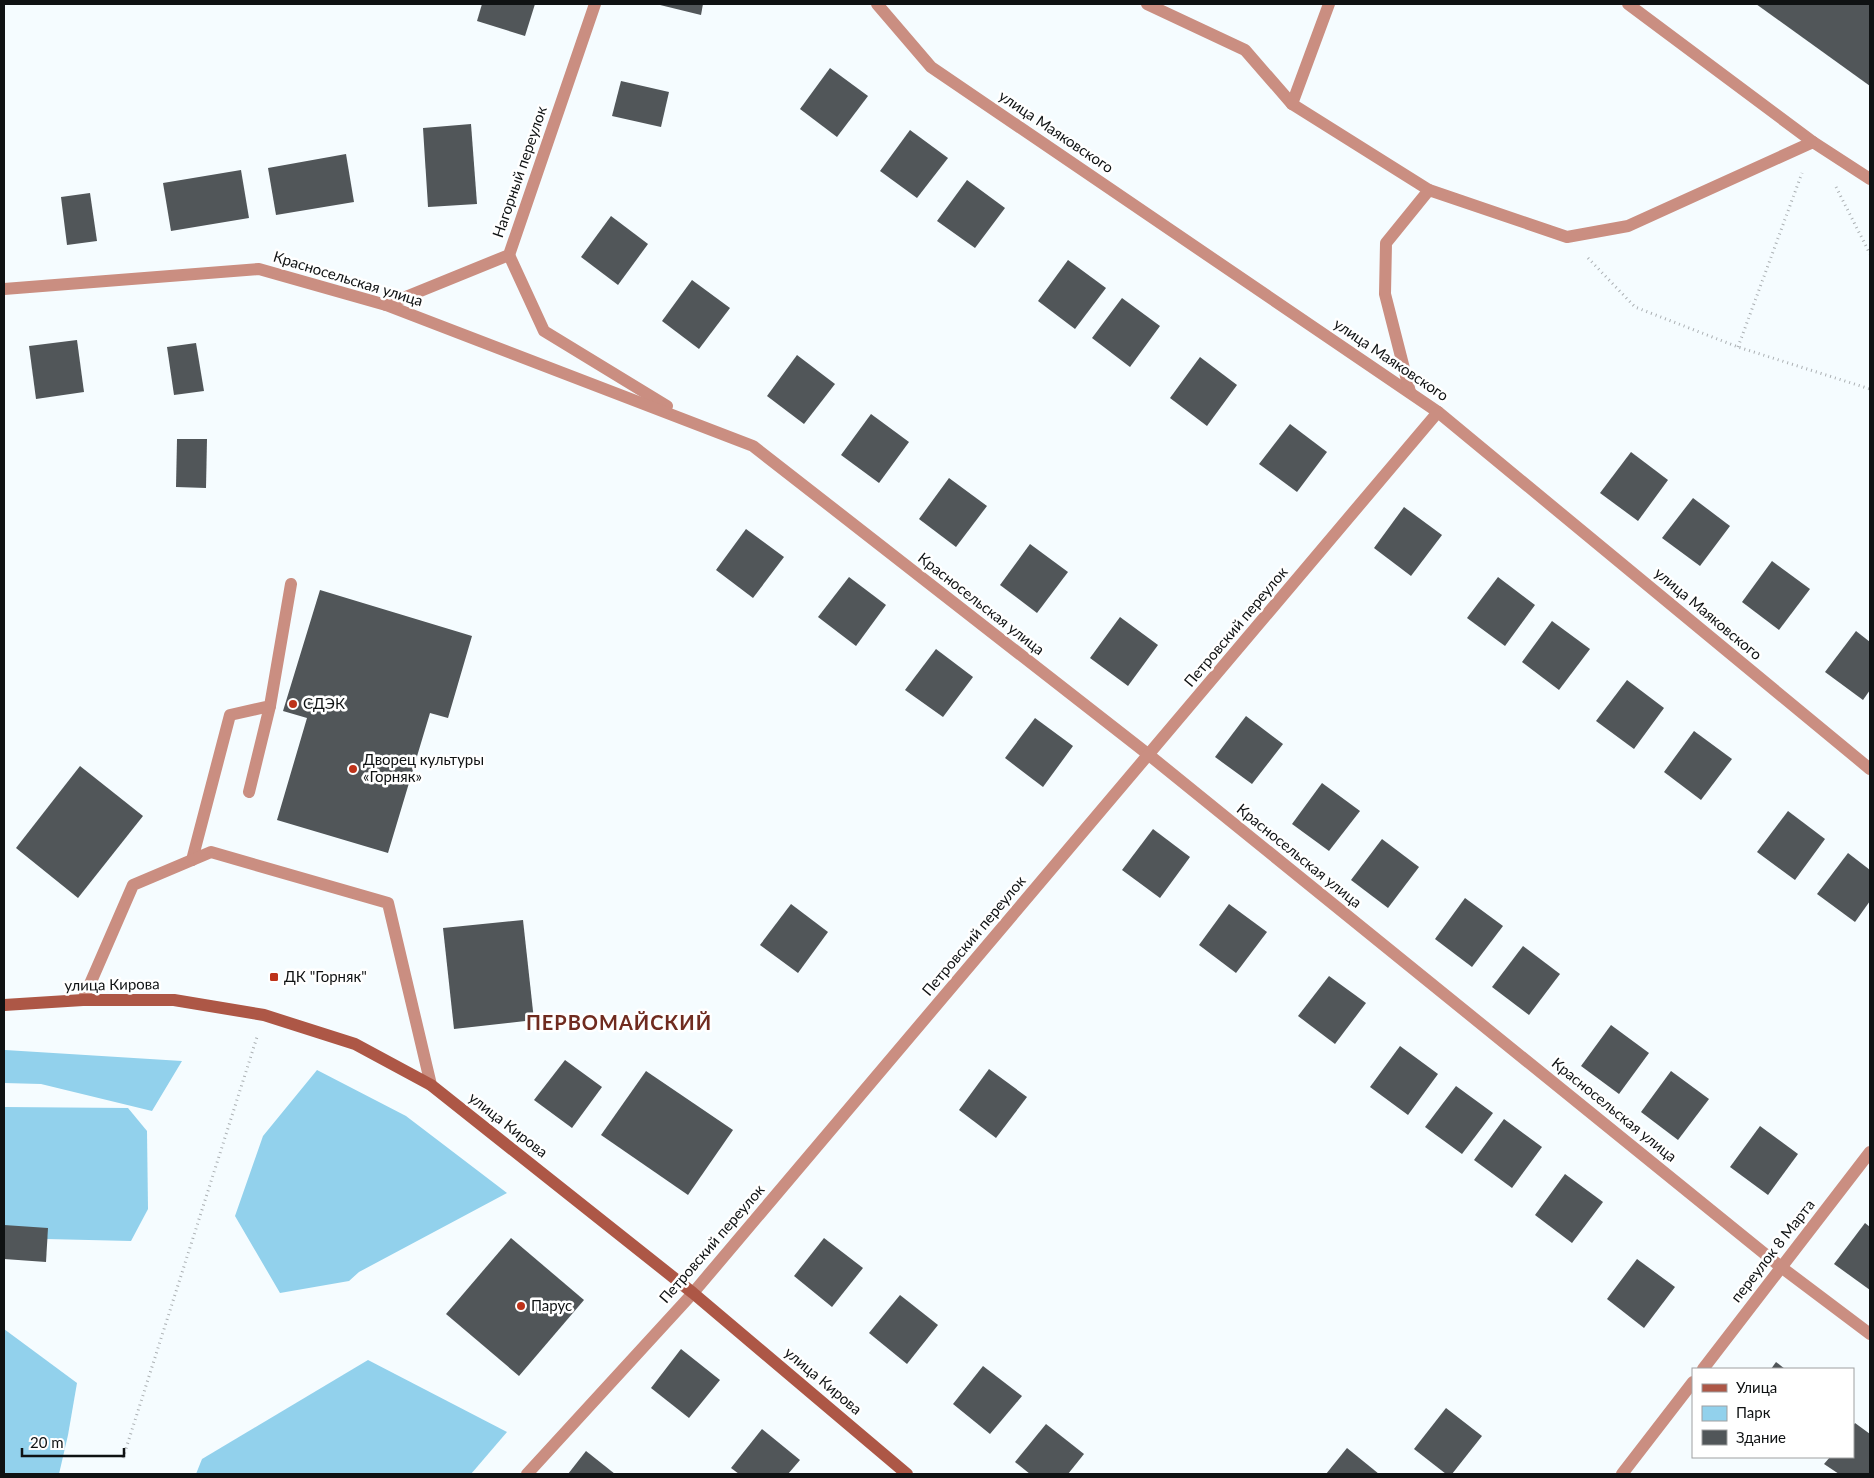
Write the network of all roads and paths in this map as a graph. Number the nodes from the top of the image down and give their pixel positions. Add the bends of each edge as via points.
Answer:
1 (595, 4) edge
2 (877, 4) edge
3 (1147, 4) edge
4 (1329, 4) edge
5 (1628, 4) edge
6 (1292, 104) junction
7 (1813, 142) junction
8 (1870, 179) edge
9 (1835, 185) dead end
10 (1429, 190) junction
11 (1567, 237) junction
12 (1870, 254) edge
13 (509, 255) junction
14 (4, 289) edge
15 (386, 305) junction
16 (1738, 347) junction
17 (1870, 389) edge
18 (1410, 392) junction
19 (1438, 412) junction
20 (694, 423) junction
21 (291, 584) dead end
22 (270, 706) junction
23 (1148, 755) junction
24 (1870, 769) edge
25 (249, 792) dead end
26 (192, 860) junction
27 (83, 1000) junction
28 (4, 1005) edge
29 (264, 1015) junction
30 (431, 1085) junction
31 (1870, 1152) edge
32 (1781, 1267) junction
33 (693, 1292) junction
34 (1870, 1334) edge
35 (1704, 1368) edge
36 (1692, 1383) edge
37 (123, 1458) dead end
38 (527, 1474) edge
39 (907, 1474) edge
40 (1622, 1474) edge

1 - 13 street, Нагорный переулок
2 - 18 street, улица Маяковского via 931,67
3 - 6 street via 1245,50
4 - 6 street
5 - 7 street
6 - 10 street
7 - 8 street
7 - 11 street via 1628,226
7 - 16 path
9 - 12 path
10 - 11 street
10 - 18 street via 1386,243 1385,294
11 - 16 path via 1635,307
13 - 15 street, Нагорный переулок
13 - 20 street, Красносельская улица via 544,331
14 - 15 street, Красносельская улица via 259,269
15 - 20 street, Красносельская улица
16 - 17 path
18 - 19 street, улица Маяковского
19 - 23 street, Петровский переулок
19 - 24 street, улица Маяковского
20 - 23 street, Красносельская улица via 753,446
21 - 22 street
22 - 25 street
22 - 26 street via 230,715
23 - 32 street, Красносельская улица
23 - 33 street, Петровский переулок
26 - 27 street via 133,885
26 - 30 street via 211,852 388,903
27 - 28 street, улица Кирова
27 - 29 street, улица Кирова via 174,1000
29 - 30 street, улица Кирова via 355,1044
29 - 37 path
30 - 33 street, улица Кирова
31 - 32 street, переулок 8 Марта
32 - 34 street, Красносельская улица
32 - 35 street, переулок 8 Марта
33 - 38 street, Петровский переулок
33 - 39 street, улица Кирова
36 - 40 street

